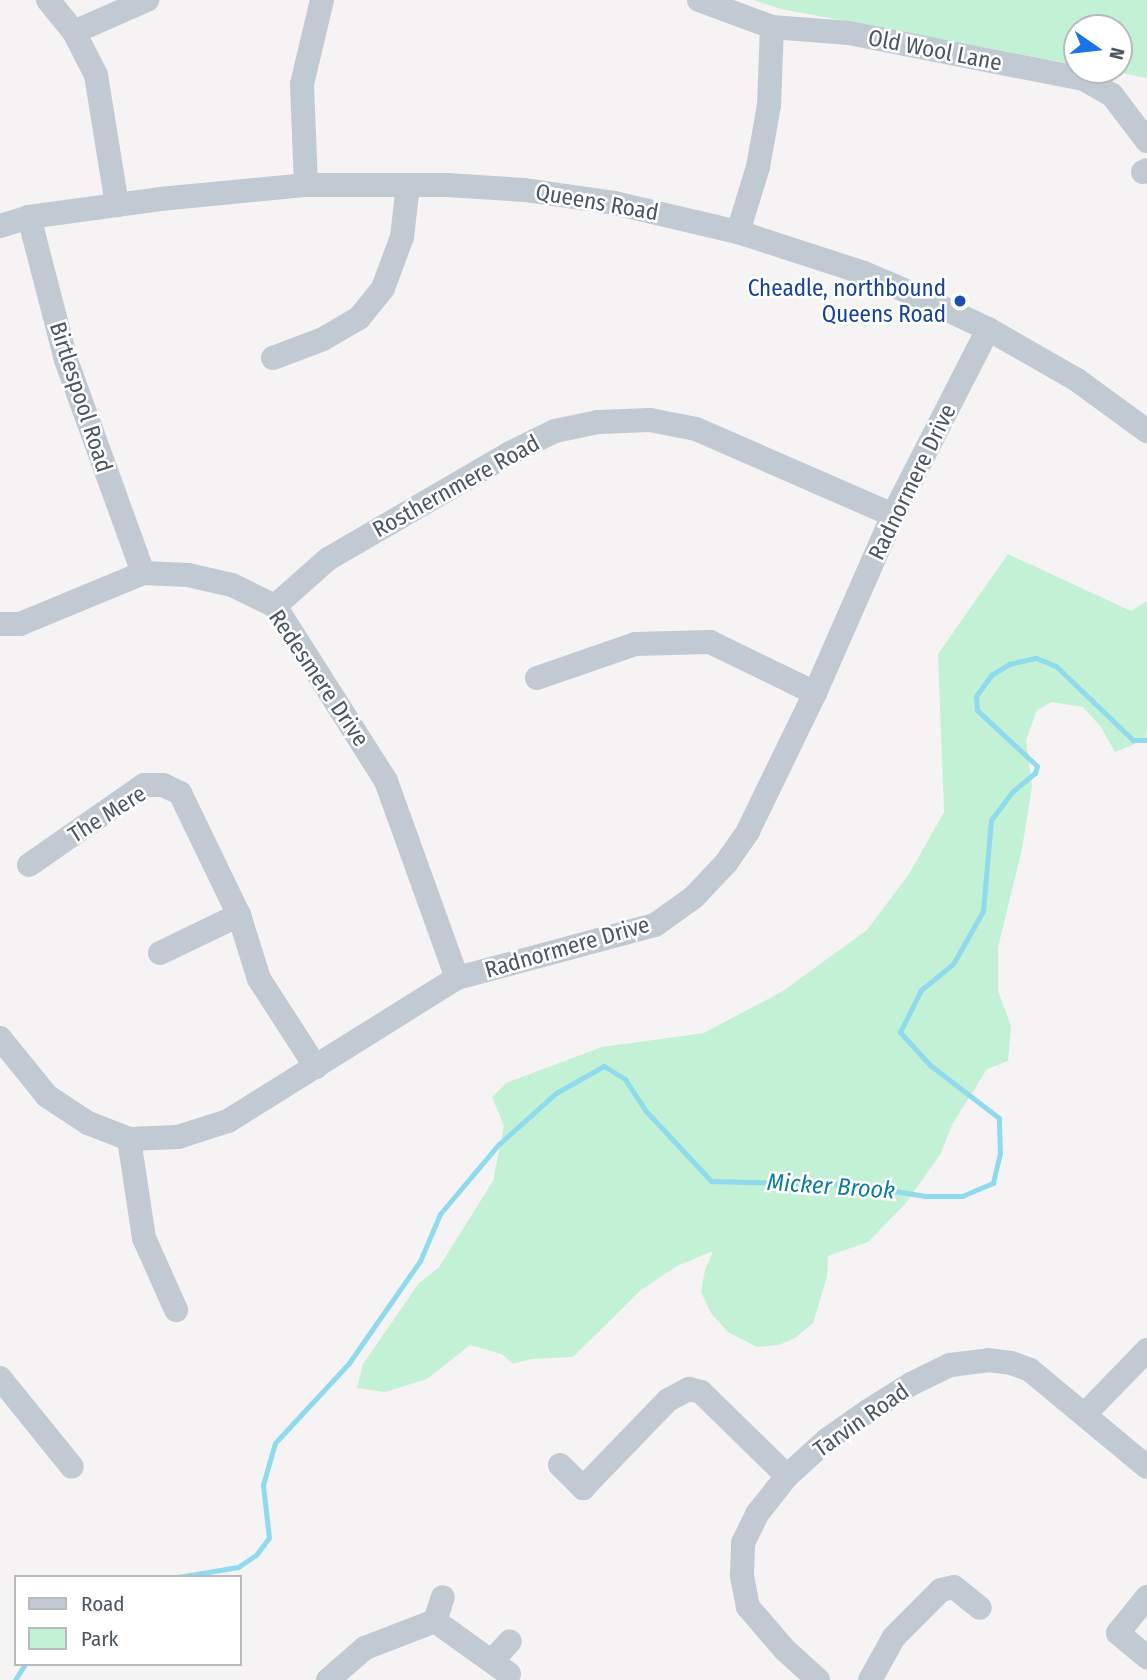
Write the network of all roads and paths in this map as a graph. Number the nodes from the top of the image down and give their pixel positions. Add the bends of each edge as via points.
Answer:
1 (48, 0) edge
2 (147, 0) edge
3 (322, 0) edge
4 (699, 0) edge
5 (772, 27) junction
6 (74, 32) junction
7 (1146, 138) edge
8 (306, 185) junction
9 (408, 185) junction
10 (117, 205) junction
11 (29, 217) junction
12 (0, 226) edge
13 (738, 232) junction
14 (988, 329) junction
15 (273, 358) dead end
16 (1147, 431) edge
17 (893, 515) junction
18 (143, 573) junction
19 (275, 606) junction
20 (0, 624) edge
21 (537, 678) dead end
22 (815, 693) junction
23 (29, 865) dead end
24 (239, 915) junction
25 (160, 953) dead end
26 (457, 978) junction
27 (0, 1038) edge
28 (316, 1067) junction
29 (129, 1139) junction
30 (176, 1310) dead end
31 (1147, 1350) edge
32 (0, 1378) edge
33 (1085, 1414) junction
34 (560, 1465) dead end
35 (72, 1467) dead end
36 (1147, 1467) edge
37 (787, 1476) junction
38 (443, 1597) dead end
39 (1147, 1597) edge
40 (980, 1608) dead end
41 (435, 1621) junction
42 (510, 1641) dead end
43 (1147, 1657) edge
44 (328, 1680) edge
45 (818, 1680) edge
46 (870, 1680) edge

1 - 6 street
2 - 6 street
3 - 8 street via 302,84
4 - 5 street, Old Wool Lane
5 - 7 street, Old Wool Lane via 849,33 1084,79 1112,95
5 - 13 street via 769,105 758,167
6 - 10 street via 96,75
8 - 9 street, Queens Road
8 - 10 street, Queens Road
9 - 13 street, Queens Road via 526,190 662,212
9 - 15 street via 402,237 383,288 359,318 323,339
10 - 11 street, Queens Road
11 - 12 street, Queens Road
11 - 18 street, Birtlespool Road via 66,360
13 - 14 street, Queens Road via 864,273
14 - 16 street, Queens Road via 1077,380
14 - 17 street, Radnormere Drive
17 - 19 street, Rosthernmere Road via 696,429 650,420 598,422 555,431 510,453 328,559
17 - 22 street, Radnormere Drive
18 - 19 street, Redesmere Drive via 188,575 232,585
18 - 20 street, Redesmere Drive via 20,624
19 - 26 street, Redesmere Drive via 386,782
21 - 22 street via 635,643 710,642
22 - 26 street, Radnormere Drive via 748,831 694,897 656,925
23 - 24 street, The Mere via 144,785 163,785 180,793
24 - 25 street
24 - 28 street, The Mere via 259,979
26 - 28 street, Radnormere Drive
27 - 29 street, Radnormere Drive via 47,1096 88,1123
28 - 29 street, Radnormere Drive via 228,1121 178,1137
29 - 30 street via 144,1238
31 - 33 street
32 - 35 street
33 - 36 street, Tarvin Road
33 - 37 street, Tarvin Road via 1030,1370 1011,1363 988,1360 950,1365 868,1411
34 - 37 street via 583,1488 668,1400 689,1389 701,1392
37 - 45 street, Tarvin Road via 757,1514 743,1543 742,1575 748,1607
38 - 41 street
39 - 43 street via 1118,1633
40 - 46 street via 954,1587 941,1590 894,1637
41 - 42 street via 501,1667
41 - 44 street via 365,1648

